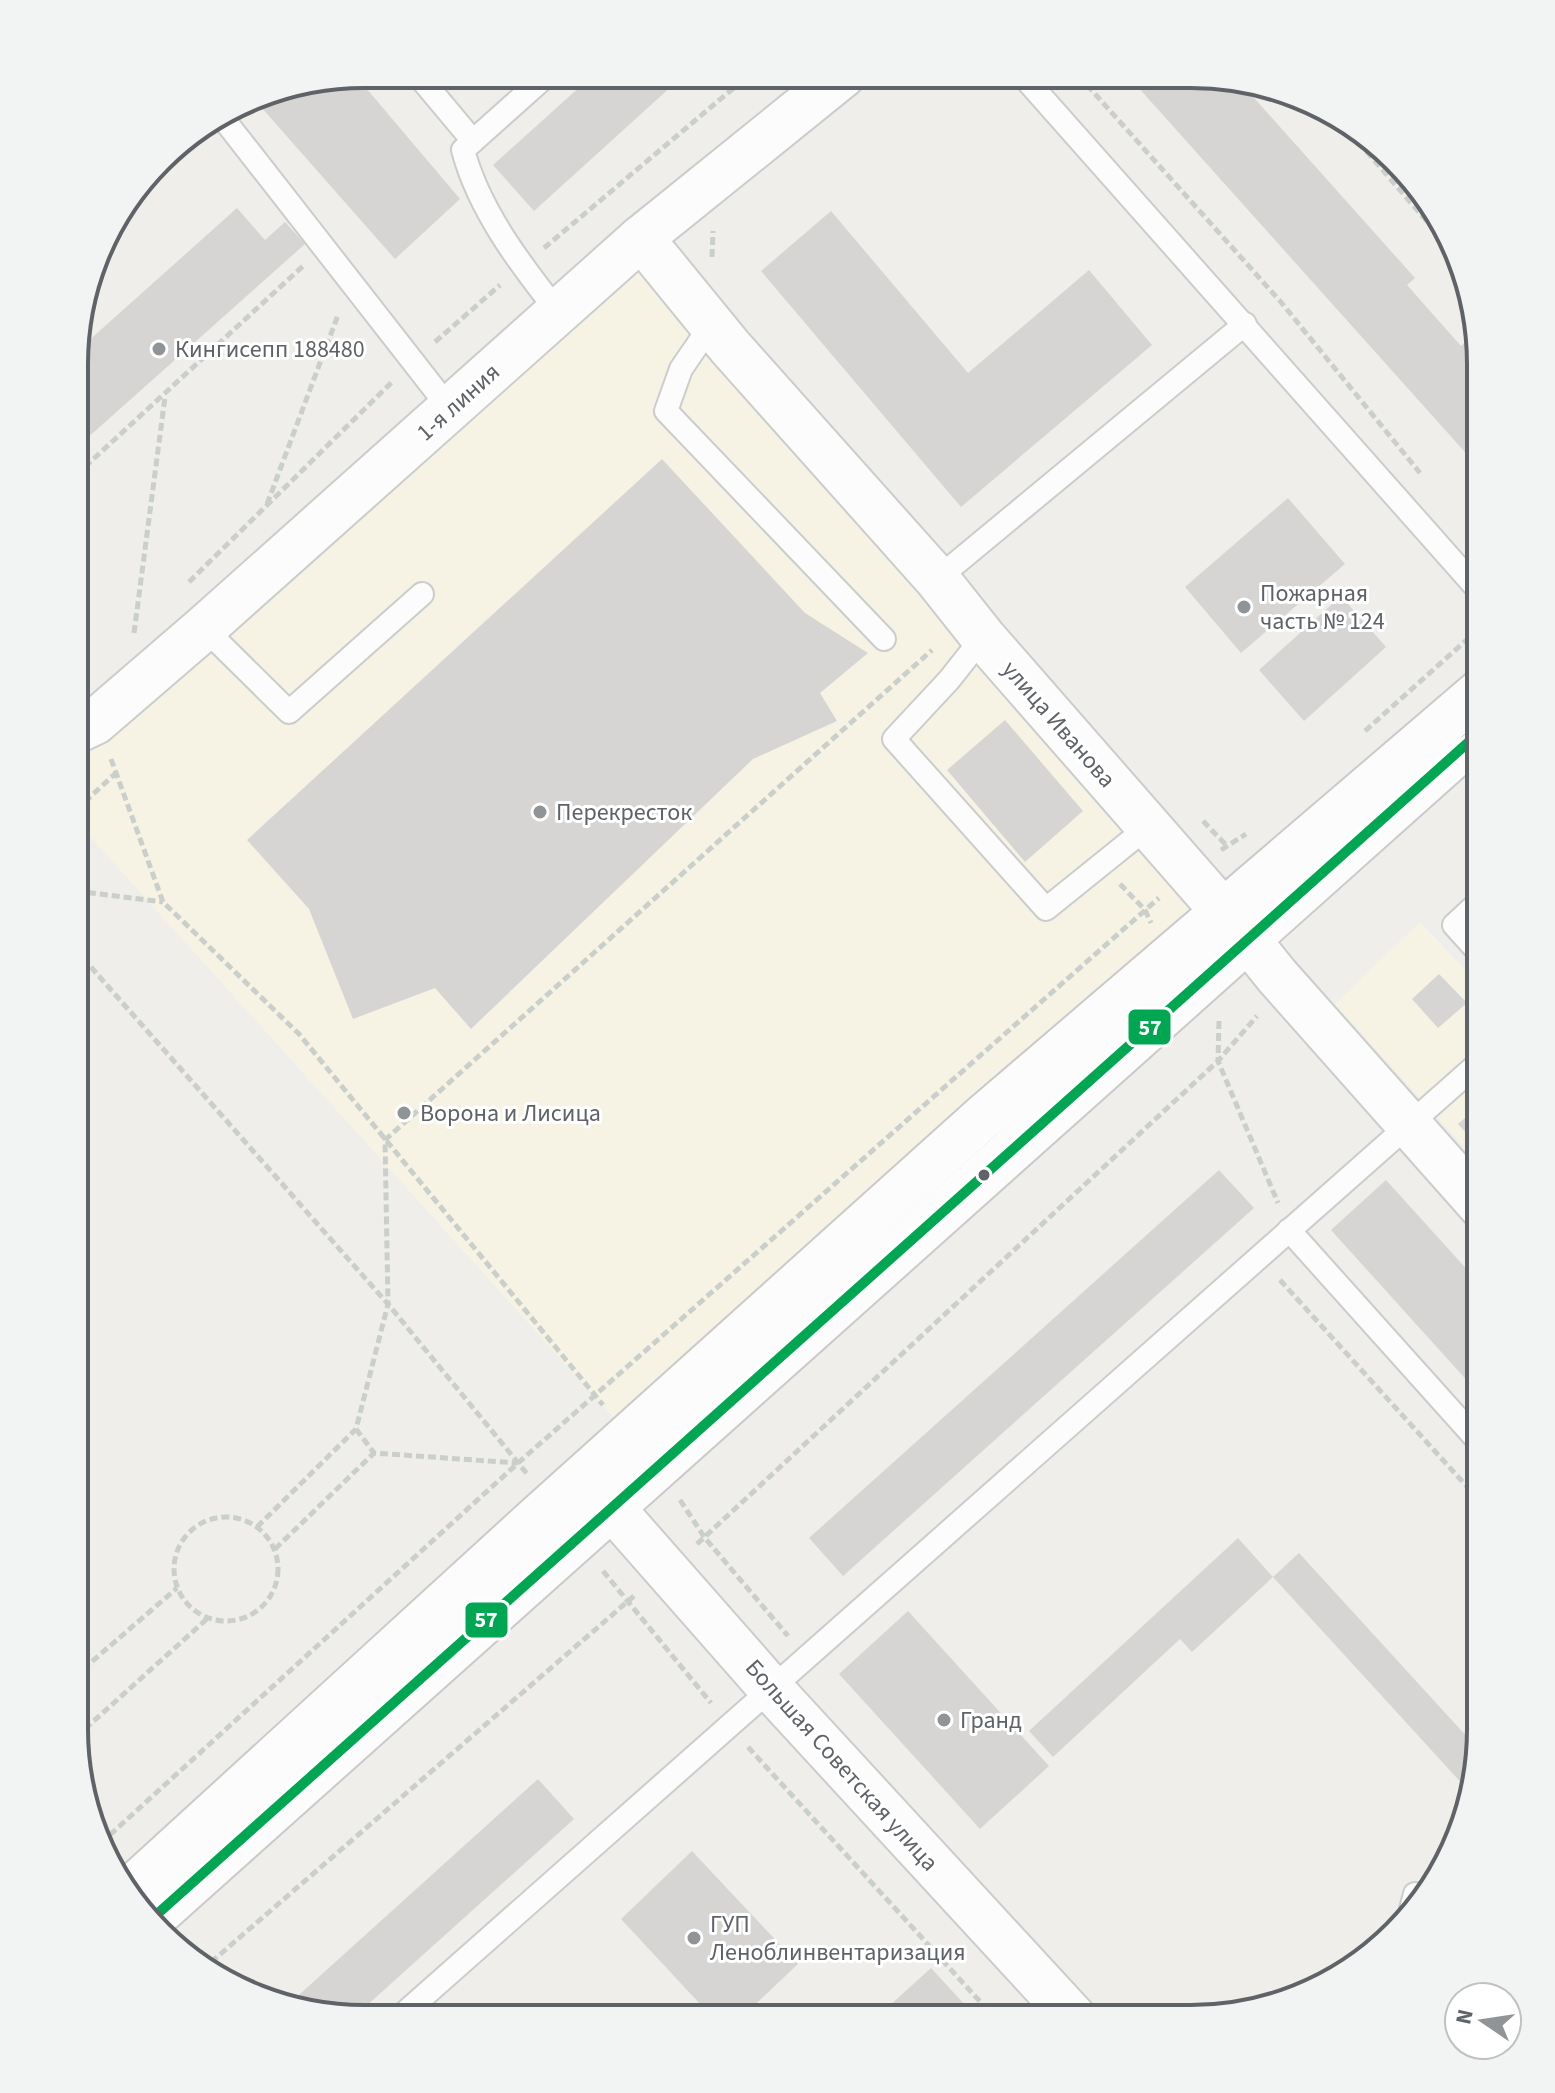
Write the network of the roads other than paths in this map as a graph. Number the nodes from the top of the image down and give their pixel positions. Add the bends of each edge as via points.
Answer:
1 (429, 88) edge
2 (532, 88) edge
3 (827, 88) edge
4 (1034, 88) edge
5 (228, 124) edge
6 (473, 141) junction
7 (641, 238) junction
8 (558, 312) junction
9 (1245, 324) junction
10 (711, 325) junction
11 (450, 409) junction
12 (1467, 577) edge
13 (937, 579) junction
14 (422, 594) dead end
15 (204, 628) junction
16 (884, 639) dead end
17 (975, 647) junction
18 (1467, 705) edge
19 (88, 724) edge
20 (1467, 742) edge
21 (1149, 826) junction
22 (1467, 913) edge
23 (1236, 926) junction
24 (1467, 939) edge
25 (1183, 972) junction
26 (1466, 1074) edge
27 (1409, 1124) junction
28 (1466, 1189) edge
29 (1289, 1230) junction
30 (1466, 1428) edge
31 (612, 1508) junction
32 (772, 1690) junction
33 (136, 1885) edge
34 (159, 1913) edge
35 (414, 2005) edge
36 (1062, 2005) edge

1 - 6 lane
2 - 6 lane
3 - 7 street, 1-я линия
4 - 9 lane
5 - 11 lane
6 - 8 lane via 463,150 470,177 522,266
7 - 8 street, 1-я линия
7 - 10 street, улица Иванова
8 - 11 street, 1-я линия
9 - 12 lane
9 - 13 lane
10 - 13 street, улица Иванова
10 - 16 lane via 681,369 666,411
11 - 15 street, 1-я линия
13 - 17 street, улица Иванова
14 - 15 lane via 289,712
15 - 19 street, 1-я линия
17 - 21 street, улица Иванова
17 - 21 lane via 894,739 1046,909
18 - 23 street
20 - 23 street
21 - 23 street, улица Иванова
22 - 24 lane via 1454,925
23 - 25 street
23 - 27 street, улица Иванова
25 - 31 street
25 - 33 street via 982,1118
26 - 27 lane
27 - 28 street, улица Иванова
27 - 29 lane
29 - 30 lane
29 - 32 lane
31 - 32 street, Большая Советская улица
31 - 34 street
32 - 35 lane
32 - 36 street, Большая Советская улица

